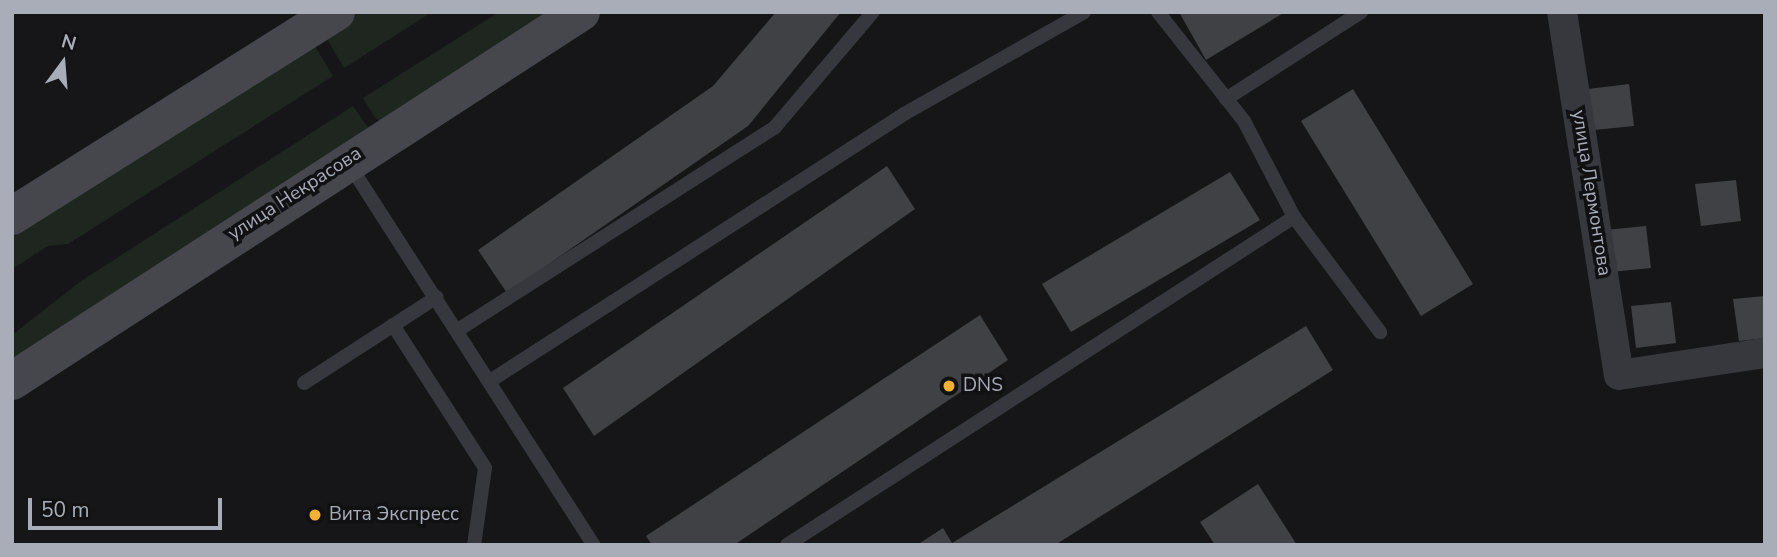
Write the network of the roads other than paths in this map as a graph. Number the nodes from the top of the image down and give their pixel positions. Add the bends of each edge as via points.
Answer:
1 (336, 12) edge
2 (581, 12) edge
3 (873, 12) edge
4 (1084, 12) edge
5 (1158, 12) edge
6 (1361, 12) edge
7 (1562, 12) edge
8 (1226, 99) junction
9 (346, 160) junction
10 (12, 216) edge
11 (1294, 217) junction
12 (437, 297) junction
13 (393, 324) junction
14 (458, 330) junction
15 (1380, 332) dead end
16 (1765, 353) edge
17 (12, 381) edge
18 (490, 381) junction
19 (304, 383) dead end
20 (474, 545) edge
21 (594, 545) edge
22 (787, 545) edge

1 - 10 main road
2 - 9 main road, улица Некрасова
3 - 14 lane via 775,127
4 - 18 lane via 904,114
5 - 8 lane
6 - 8 lane
7 - 16 street, улица Лермонтова via 1619,375
8 - 11 lane via 1244,121
9 - 12 lane
9 - 17 main road, улица Некрасова
11 - 15 lane
11 - 22 lane
12 - 13 lane
12 - 14 lane
13 - 19 lane
13 - 20 lane via 485,468
14 - 18 lane
18 - 21 lane

